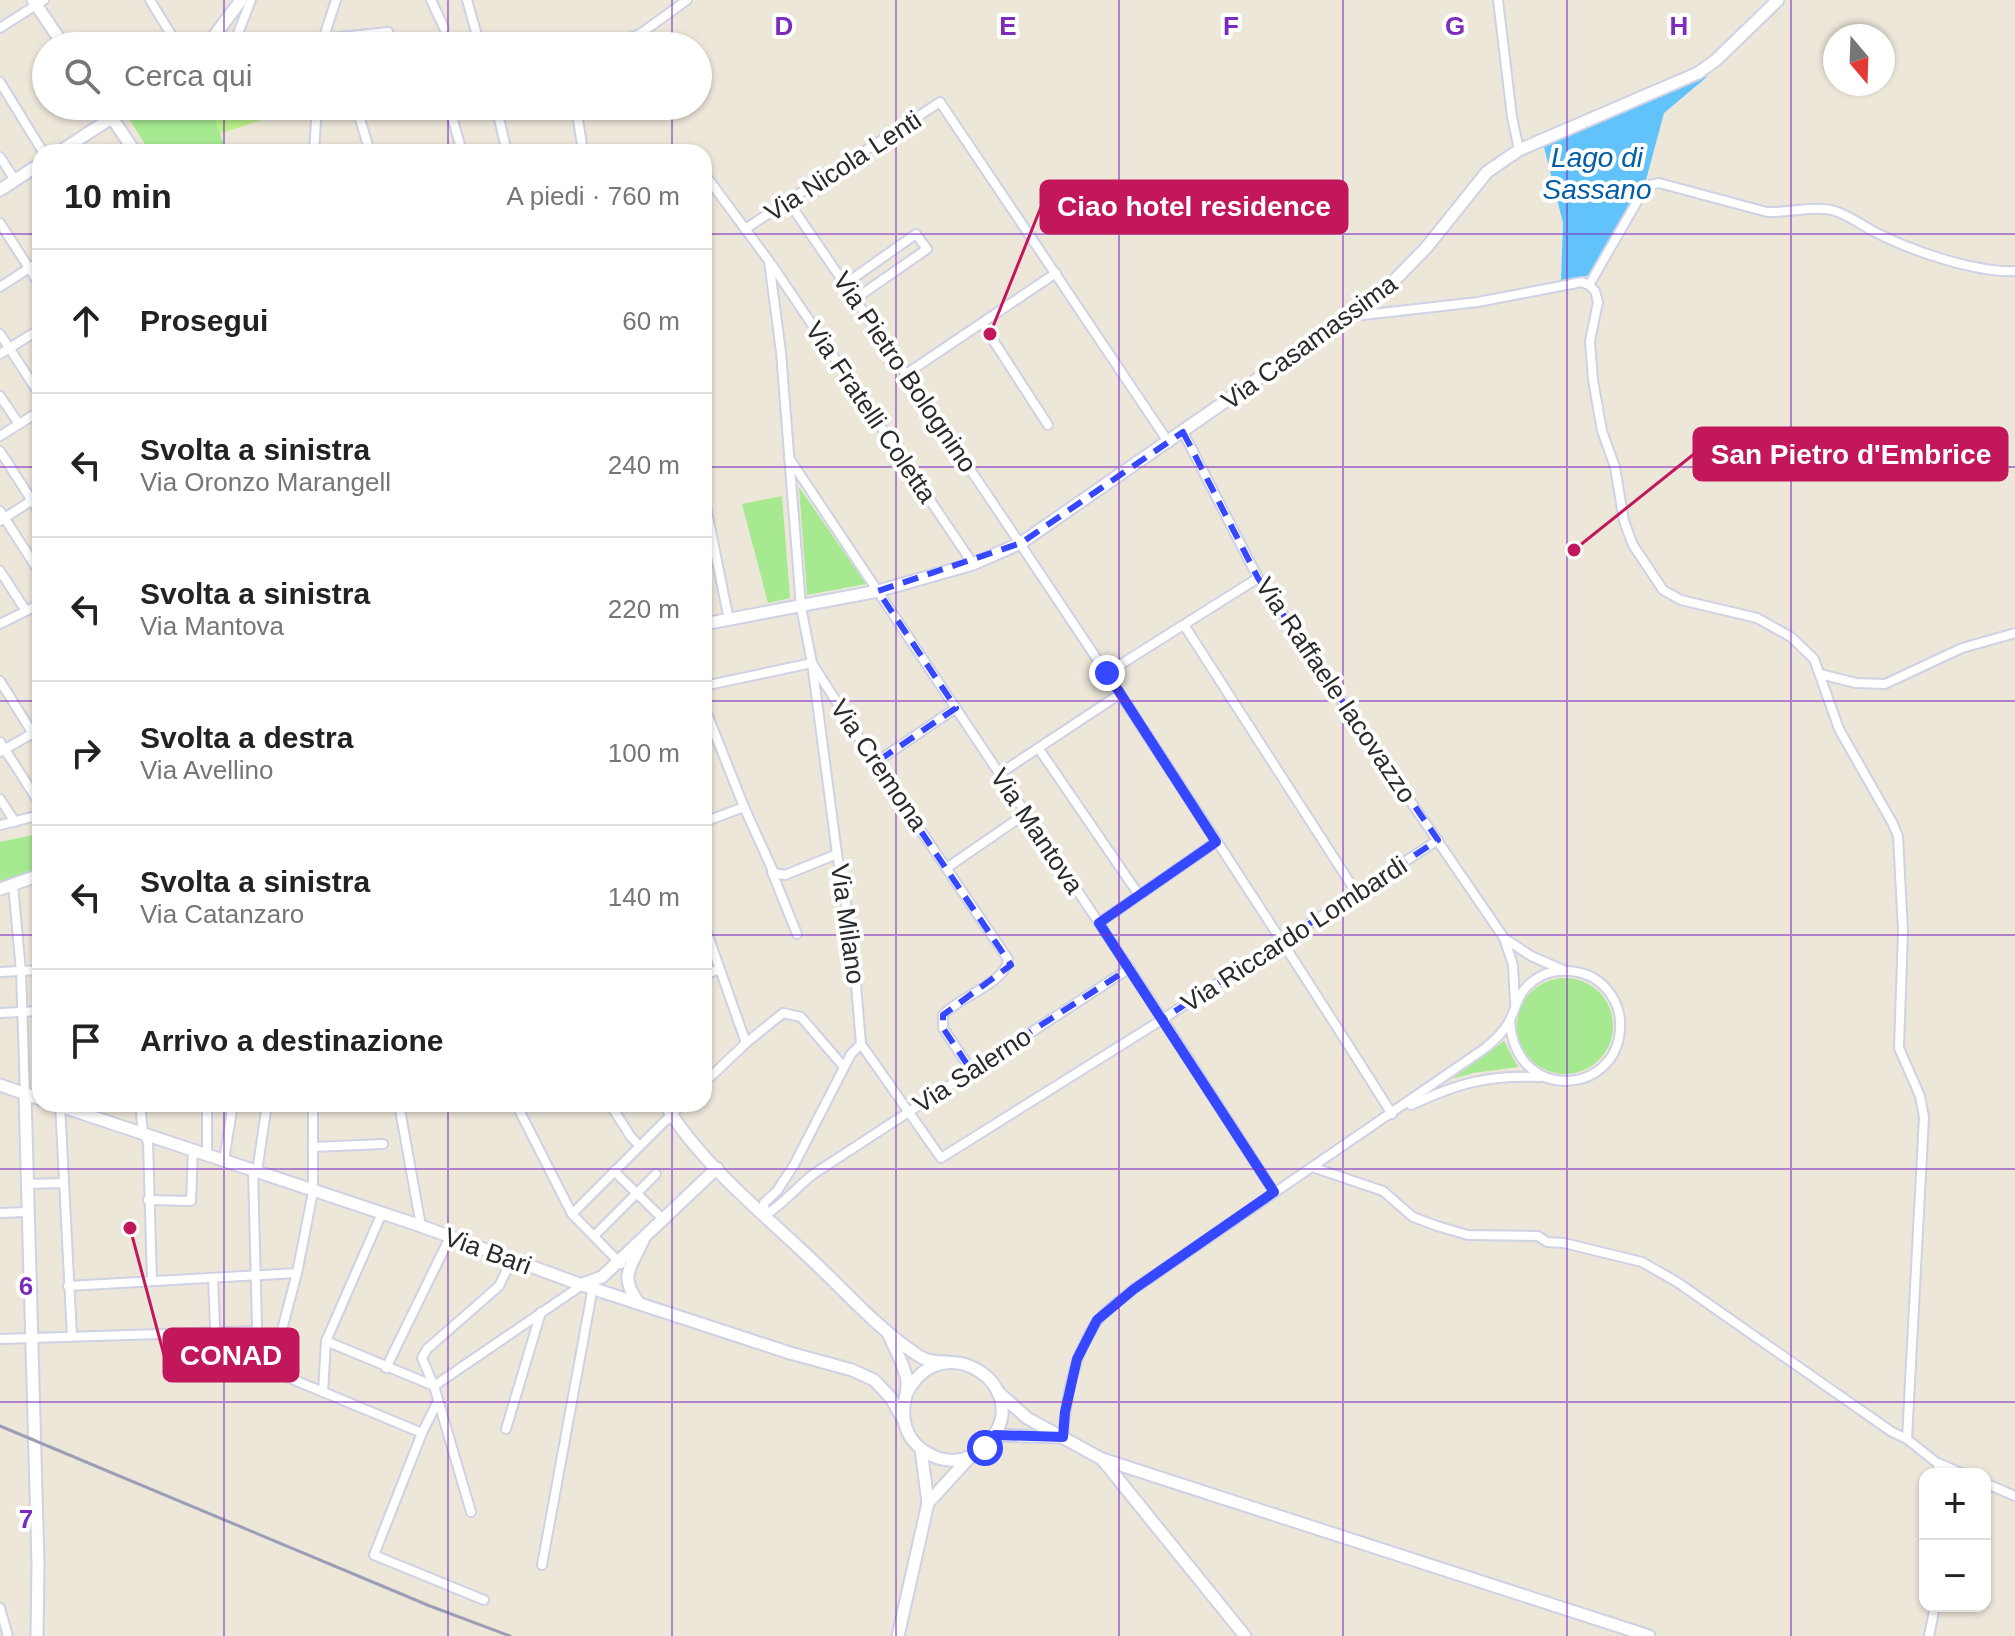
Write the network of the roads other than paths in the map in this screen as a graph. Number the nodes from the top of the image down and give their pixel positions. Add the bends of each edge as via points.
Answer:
1 (150, 0) edge
2 (241, 0) edge
3 (251, 0) edge
4 (336, 0) edge
5 (431, 0) edge
6 (467, 0) edge
7 (687, 0) edge
8 (1498, 0) edge
9 (1778, 0) edge
10 (38, 2) edge
11 (0, 28) edge
12 (444, 28) dead end
13 (56, 32) edge
14 (169, 32) edge
15 (217, 32) edge
16 (238, 32) edge
17 (324, 32) edge
18 (476, 32) edge
19 (643, 32) edge
20 (0, 82) edge
21 (109, 120) edge
22 (113, 120) edge
23 (316, 120) edge
24 (360, 120) edge
25 (453, 120) edge
26 (499, 120) edge
27 (578, 120) edge
28 (38, 144) edge
29 (71, 144) edge
30 (126, 144) edge
31 (315, 144) edge
32 (368, 144) edge
33 (460, 144) edge
34 (504, 144) edge
35 (582, 144) edge
36 (1519, 150) junction
37 (0, 157) edge
38 (32, 169) edge
39 (15, 180) junction
40 (712, 187) edge
41 (0, 190) edge
42 (788, 201) junction
43 (0, 223) edge
44 (745, 229) junction
45 (769, 261) junction
46 (32, 267) edge
47 (29, 269) junction
48 (2015, 271) edge
49 (32, 273) edge
50 (1056, 273) junction
51 (845, 284) junction
52 (1589, 285) junction
53 (0, 287) edge
54 (855, 299) junction
55 (1352, 312) junction
56 (982, 323) junction
57 (0, 334) edge
58 (32, 334) edge
59 (9, 348) junction
60 (0, 354) edge
61 (906, 374) junction
62 (32, 383) edge
63 (0, 396) edge
64 (32, 416) edge
65 (19, 424) junction
66 (1048, 425) dead end
67 (1183, 432) junction
68 (0, 436) edge
69 (1169, 443) junction
70 (0, 451) edge
71 (788, 456) junction
72 (32, 493) edge
73 (32, 500) edge
74 (2, 517) edge
75 (712, 536) edge
76 (1021, 543) junction
77 (32, 561) edge
78 (973, 564) junction
79 (0, 571) edge
80 (1258, 578) junction
81 (878, 591) junction
82 (801, 607) junction
83 (32, 608) edge
84 (26, 611) junction
85 (729, 620) junction
86 (712, 623) edge
87 (0, 624) edge
88 (1184, 625) junction
89 (2015, 633) edge
90 (812, 663) junction
91 (1107, 673) junction
92 (1822, 677) junction
93 (0, 681) edge
94 (712, 684) edge
95 (1120, 694) junction
96 (956, 708) junction
97 (32, 726) edge
98 (712, 726) edge
99 (32, 734) edge
100 (2, 748) edge
101 (1039, 749) junction
102 (875, 763) junction
103 (999, 774) junction
104 (32, 792) edge
105 (0, 799) edge
106 (744, 807) junction
107 (1025, 814) junction
108 (32, 817) edge
109 (712, 819) edge
110 (15, 822) junction
111 (0, 825) edge
112 (1438, 840) junction
113 (1216, 842) junction
114 (837, 854) junction
115 (948, 867) junction
116 (770, 869) junction
117 (32, 878) edge
118 (13, 885) junction
119 (0, 889) edge
120 (1356, 892) junction
121 (1139, 895) junction
122 (1099, 923) junction
123 (797, 934) dead end
124 (1504, 938) junction
125 (1283, 940) junction
126 (712, 948) edge
127 (1130, 968) junction
128 (719, 969) junction
129 (32, 970) edge
130 (1564, 970) junction
131 (21, 971) junction
132 (0, 972) edge
133 (712, 972) edge
134 (1515, 1003) junction
135 (32, 1011) edge
136 (22, 1012) junction
137 (0, 1013) edge
138 (1163, 1019) junction
139 (1510, 1020) junction
140 (746, 1043) junction
141 (861, 1044) junction
142 (844, 1067) junction
143 (971, 1070) junction
144 (712, 1075) edge
145 (1545, 1078) junction
146 (0, 1085) edge
147 (25, 1094) junction
148 (32, 1096) edge
149 (909, 1110) junction
150 (58, 1112) edge
151 (79, 1112) edge
152 (141, 1112) edge
153 (207, 1112) edge
154 (232, 1112) edge
155 (266, 1112) edge
156 (313, 1112) edge
157 (400, 1112) edge
158 (520, 1112) edge
159 (615, 1112) edge
160 (666, 1112) edge
161 (670, 1112) edge
162 (1392, 1114) junction
163 (143, 1133) junction
164 (383, 1144) dead end
165 (640, 1146) junction
166 (313, 1147) junction
167 (193, 1150) junction
168 (207, 1155) junction
169 (224, 1160) junction
170 (794, 1165) junction
171 (1312, 1167) junction
172 (717, 1168) junction
173 (255, 1171) junction
174 (614, 1171) junction
175 (815, 1173) junction
176 (656, 1174) dead end
177 (63, 1183) junction
178 (27, 1184) junction
179 (313, 1192) junction
180 (1274, 1192) junction
181 (637, 1193) junction
182 (148, 1200) junction
183 (27, 1212) junction
184 (0, 1213) edge
185 (382, 1213) junction
186 (572, 1214) junction
187 (765, 1215) junction
188 (664, 1220) junction
189 (421, 1226) junction
190 (594, 1236) junction
191 (450, 1237) junction
192 (605, 1248) junction
193 (512, 1259) junction
194 (623, 1266) junction
195 (609, 1271) junction
196 (297, 1273) junction
197 (256, 1275) junction
198 (213, 1278) junction
199 (152, 1281) junction
200 (590, 1285) junction
201 (68, 1286) junction
202 (606, 1292) junction
203 (638, 1302) junction
204 (541, 1312) junction
205 (257, 1331) junction
206 (215, 1333) junction
207 (169, 1334) junction
208 (889, 1334) junction
209 (72, 1336) junction
210 (30, 1338) junction
211 (0, 1339) edge
212 (326, 1341) junction
213 (216, 1350) junction
214 (948, 1362) junction
215 (258, 1365) junction
216 (386, 1368) junction
217 (271, 1371) junction
218 (434, 1386) junction
219 (997, 1391) junction
220 (323, 1392) junction
221 (906, 1395) junction
222 (437, 1403) junction
223 (904, 1421) junction
224 (506, 1429) dead end
225 (422, 1433) junction
226 (995, 1435) junction
227 (1063, 1437) junction
228 (1907, 1439) junction
229 (921, 1449) junction
230 (970, 1457) junction
231 (1102, 1459) junction
232 (1937, 1463) junction
233 (1939, 1468) edge
234 (1949, 1468) edge
235 (1991, 1486) edge
236 (2015, 1496) edge
237 (928, 1503) junction
238 (471, 1512) dead end
239 (542, 1565) dead end
240 (484, 1600) dead end
241 (0, 1608) edge
242 (1934, 1612) edge
243 (8, 1636) edge
244 (37, 1636) edge
245 (898, 1636) edge
246 (1245, 1636) edge
247 (1649, 1636) edge
248 (1929, 1636) edge

1 - 14 street
2 - 15 main road
3 - 16 street
4 - 17 street
5 - 12 street
6 - 18 street
7 - 19 street
8 - 36 street
9 - 36 main road, Via Casamassima via 1698,73
10 - 11 street
10 - 13 main road
20 - 28 street
21 - 29 main road
22 - 30 main road
23 - 31 street
24 - 32 street
25 - 33 street
26 - 34 street
27 - 35 street
36 - 55 main road, Via Casamassima via 1487,172 1404,273
37 - 39 street
38 - 39 main road
39 - 41 main road
40 - 44 street, Via Fratelli Coletta
42 - 44 street, Via Nicola Lenti
42 - 50 street, Via Nicola Lenti via 940,102
42 - 51 street, Via Pietro Bolognino
43 - 47 street
44 - 45 street, Via Fratelli Coletta
45 - 71 street, Via Milano
45 - 78 street, Via Fratelli Coletta
46 - 47 street
47 - 49 street
47 - 53 street
48 - 52 street via 1993,272 1915,248 1837,211 1767,212 1659,183 1646,186
50 - 56 street
50 - 69 street
51 - 54 street, Via Pietro Bolognino
51 - 54 street via 916,234 922,241 927,249
52 - 55 street via 1391,312
52 - 92 street via 1598,302 1590,341 1593,380 1633,545 1663,590 1681,600 1757,618 1791,637 1814,659
54 - 61 street, Via Pietro Bolognino
55 - 67 main road, Via Casamassima
56 - 61 street
56 - 66 street
57 - 59 street
58 - 59 street
59 - 60 street
59 - 62 street
61 - 76 street, Via Pietro Bolognino
63 - 65 street
64 - 65 street
65 - 68 street
67 - 69 main road, Via Casamassima
67 - 80 street, Via Raffaele Iacovazzo
69 - 76 main road, Via Casamassima
70 - 72 street
71 - 81 street, Via Mantova
71 - 82 street, Via Milano
73 - 74 street
74 - 77 street
75 - 85 street
76 - 78 main road, Via Casamassima
76 - 91 street, Via Pietro Bolognino
78 - 81 main road, Via Casamassima
79 - 84 street
80 - 88 street
80 - 112 street, Via Raffaele Iacovazzo
81 - 82 main road, Via Casamassima
81 - 96 street, Via Mantova
82 - 85 main road, Via Casamassima
82 - 90 street, Via Milano
83 - 84 street
84 - 87 street
85 - 86 main road, Via Casamassima
88 - 91 street
88 - 120 street
89 - 92 street via 1962,648 1885,684
90 - 94 street
90 - 102 street, Via Cremona
90 - 114 street, Via Milano
91 - 95 street, Via Pietro Bolognino
92 - 228 street via 1839,729 1898,836 1903,931 1899,1048 1924,1117
93 - 97 street
95 - 101 street
95 - 113 street, Via Pietro Bolognino
96 - 102 street
96 - 103 street, Via Mantova
98 - 106 street
99 - 100 street
100 - 104 street
101 - 103 street
101 - 121 street
102 - 115 street, Via Cremona
103 - 107 street, Via Mantova
105 - 110 street
106 - 109 street
106 - 116 street
107 - 115 street
107 - 122 street, Via Mantova
108 - 110 street
110 - 111 street
112 - 120 street, Via Riccardo Lombardi
112 - 124 street, Via Raffaele Iacovazzo
113 - 121 street
113 - 125 street, Via Pietro Bolognino
114 - 116 street via 785,875
114 - 141 street, Via Milano via 852,937
115 - 143 street, Via Cremona via 1008,959 999,976 943,1015 943,1028
116 - 123 street
117 - 118 main road
118 - 119 main road
118 - 131 street
120 - 125 street, Via Riccardo Lombardi
121 - 122 street
122 - 127 street, Via Mantova
124 - 130 street
124 - 134 street via 1513,965
125 - 138 street, Via Riccardo Lombardi
125 - 162 street, Via Pietro Bolognino
126 - 128 street
127 - 138 street, Via Mantova
127 - 143 street, Via Salerno
128 - 133 street
128 - 140 street
129 - 131 street
130 - 134 street via 1535,979
130 - 145 street via 1600,982 1620,1013 1621,1032 1616,1050 1594,1073 1580,1080
131 - 132 street
131 - 136 street
134 - 139 street
135 - 136 street
136 - 137 street
136 - 147 street
138 - 149 street, Via Riccardo Lombardi via 941,1158
138 - 180 street, Via Mantova
139 - 145 street via 1518,1055
139 - 162 street via 1484,1049
140 - 142 street via 783,1013 793,1013
140 - 144 street
141 - 142 street
141 - 149 street, Via Riccardo Lombardi
142 - 170 street
143 - 149 street, Via Salerno
145 - 162 street via 1478,1079
146 - 147 main road
147 - 148 main road
147 - 178 main road
149 - 175 street, Via Salerno
150 - 177 street
151 - 163 main road, Via Bari
152 - 163 street
153 - 168 street
154 - 169 street
155 - 173 street
156 - 166 street
157 - 189 street
158 - 186 street
159 - 165 street
160 - 165 street
161 - 172 main road
162 - 171 street
163 - 167 main road, Via Bari
163 - 182 street via 148,1142
164 - 166 street
165 - 174 street
166 - 179 street
167 - 168 main road, Via Bari
167 - 182 street via 191,1201
168 - 169 main road, Via Bari
169 - 173 main road, Via Bari
170 - 175 street via 806,1174
170 - 187 street via 764,1203
171 - 180 street
171 - 228 street via 1383,1191 1413,1217 1468,1235 1538,1236 1642,1262
172 - 187 main road
172 - 188 main road
173 - 179 main road, Via Bari
173 - 197 street
174 - 181 street
174 - 186 street
175 - 187 street, Via Salerno
176 - 181 street
177 - 178 street
177 - 201 street
178 - 183 main road
179 - 185 main road, Via Bari
179 - 196 street
180 - 227 street via 1097,1320 1077,1359
181 - 188 street
181 - 190 street
182 - 199 street
183 - 184 street
183 - 210 main road
185 - 189 main road, Via Bari
185 - 212 street
186 - 190 street
187 - 208 main road
188 - 194 main road
189 - 191 main road, Via Bari
190 - 192 street
191 - 193 main road, Via Bari
191 - 216 street
192 - 194 street
192 - 195 street
193 - 200 main road, Via Bari
193 - 218 street via 499,1286 424,1353
194 - 195 main road
194 - 202 main road
194 - 203 main road
195 - 200 main road
195 - 202 main road
196 - 197 street
196 - 217 street
197 - 198 street
197 - 205 street
198 - 199 street
198 - 206 street
199 - 201 street
200 - 202 main road, Via Bari
200 - 204 street
200 - 239 street
201 - 209 street
202 - 203 main road, Via Bari
203 - 223 main road, Via Bari via 852,1370 874,1380
204 - 218 street
204 - 224 street
205 - 206 street
205 - 215 street
206 - 207 street
206 - 213 street
207 - 209 street
207 - 213 street
208 - 214 main road via 921,1357
208 - 221 main road via 907,1381
209 - 210 street
210 - 211 street
210 - 244 main road
212 - 216 street
212 - 220 street
213 - 215 street
214 - 219 main road via 978,1369
214 - 221 main road via 920,1374
215 - 217 street
216 - 218 street
217 - 220 street
218 - 222 street
219 - 226 main road via 1001,1406
219 - 227 main road via 1027,1418
220 - 225 street
221 - 223 main road
222 - 225 street
222 - 238 street
223 - 229 main road
225 - 240 street via 374,1555
226 - 227 main road
226 - 230 main road
227 - 231 main road
228 - 232 street
229 - 230 main road via 945,1460
229 - 237 main road
230 - 237 main road
231 - 246 main road
231 - 247 main road
232 - 233 street
232 - 234 street
235 - 236 street
237 - 245 main road
241 - 243 street
242 - 248 street

